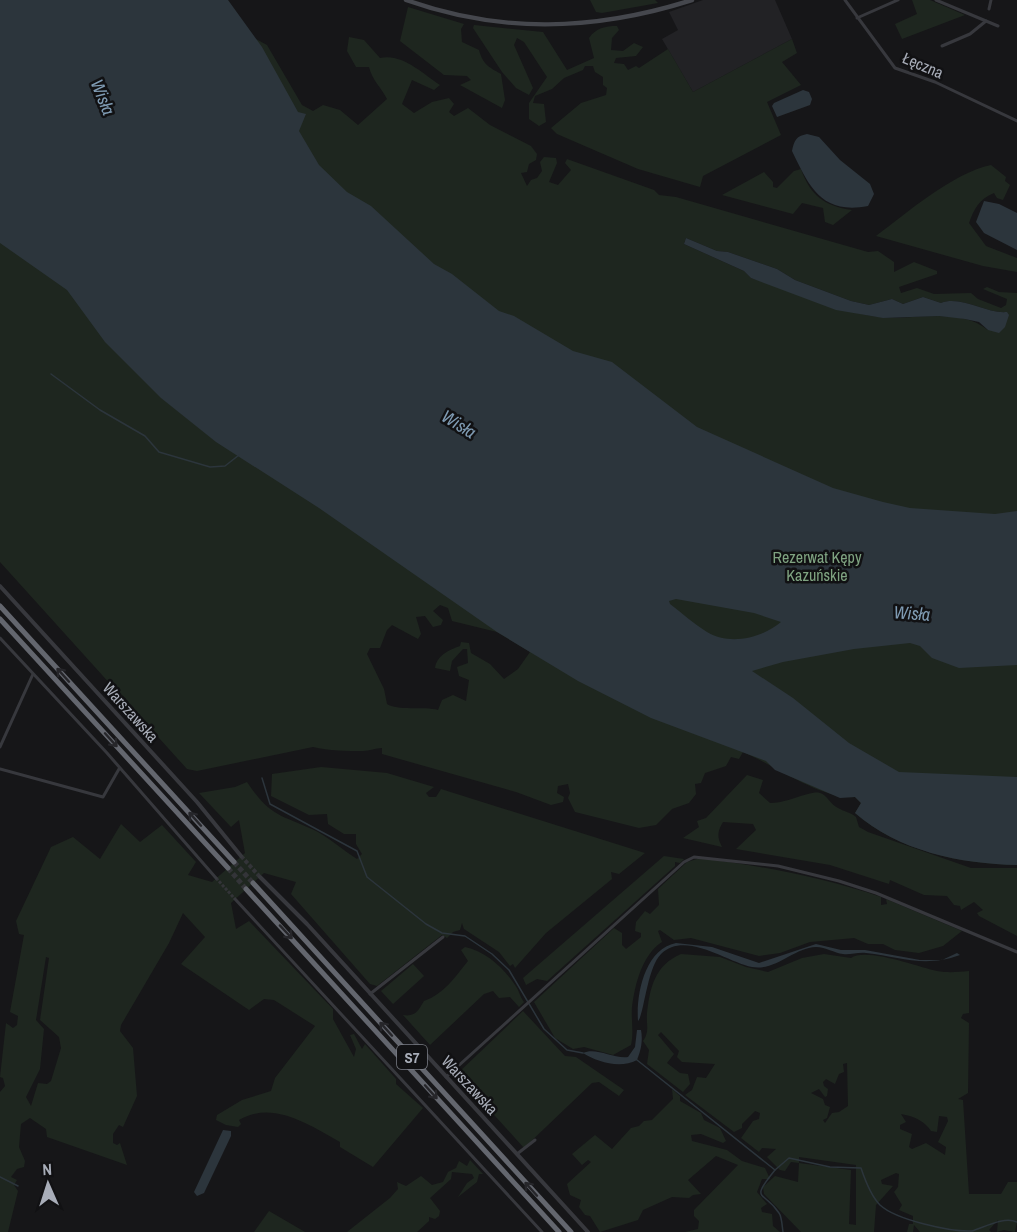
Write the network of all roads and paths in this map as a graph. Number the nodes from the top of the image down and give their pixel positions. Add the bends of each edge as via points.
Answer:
1 (405, 0) edge
2 (692, 0) edge
3 (845, 0) edge
4 (898, 0) edge
5 (936, 0) edge
6 (991, 0) edge
7 (989, 9) dead end
8 (857, 18) junction
9 (986, 21) junction
10 (998, 26) dead end
11 (942, 46) dead end
12 (1017, 121) edge
13 (0, 586) edge
14 (0, 606) edge
15 (0, 619) edge
16 (0, 638) edge
17 (33, 674) junction
18 (0, 747) edge
19 (0, 769) edge
20 (119, 769) junction
21 (241, 856) tunnel mouth
22 (234, 862) tunnel mouth
23 (228, 868) tunnel mouth
24 (260, 877) tunnel mouth
25 (216, 878) tunnel mouth
26 (253, 883) tunnel mouth
27 (246, 889) tunnel mouth
28 (235, 899) tunnel mouth
29 (443, 937) dead end
30 (1017, 952) edge
31 (370, 994) junction
32 (446, 1077) junction
33 (535, 1140) dead end
34 (517, 1154) junction
35 (542, 1232) edge
36 (559, 1232) edge
37 (571, 1232) edge
38 (588, 1232) edge

1 - 2 main road via 474,20 554,26 622,19
3 - 8 street, Łęczna
4 - 8 street
5 - 9 street
6 - 7 street
8 - 12 street, Łęczna via 895,68 935,82
9 - 10 street
9 - 11 street via 970,34
13 - 21 street, Warszawska via 190,794
22 -> 14 highway
15 -> 23 highway
16 - 17 street
17 - 18 street
17 - 20 street
19 - 20 street via 103,797
20 - 25 street
24 - 31 street, Warszawska
37 -> 26 highway, S7
27 -> 36 highway, S7
28 - 35 street
29 - 31 street
30 - 32 street via 839,881 778,866 694,857
31 - 32 street, Warszawska
32 - 34 street, Warszawska
33 - 34 street
34 - 38 street, Warszawska

